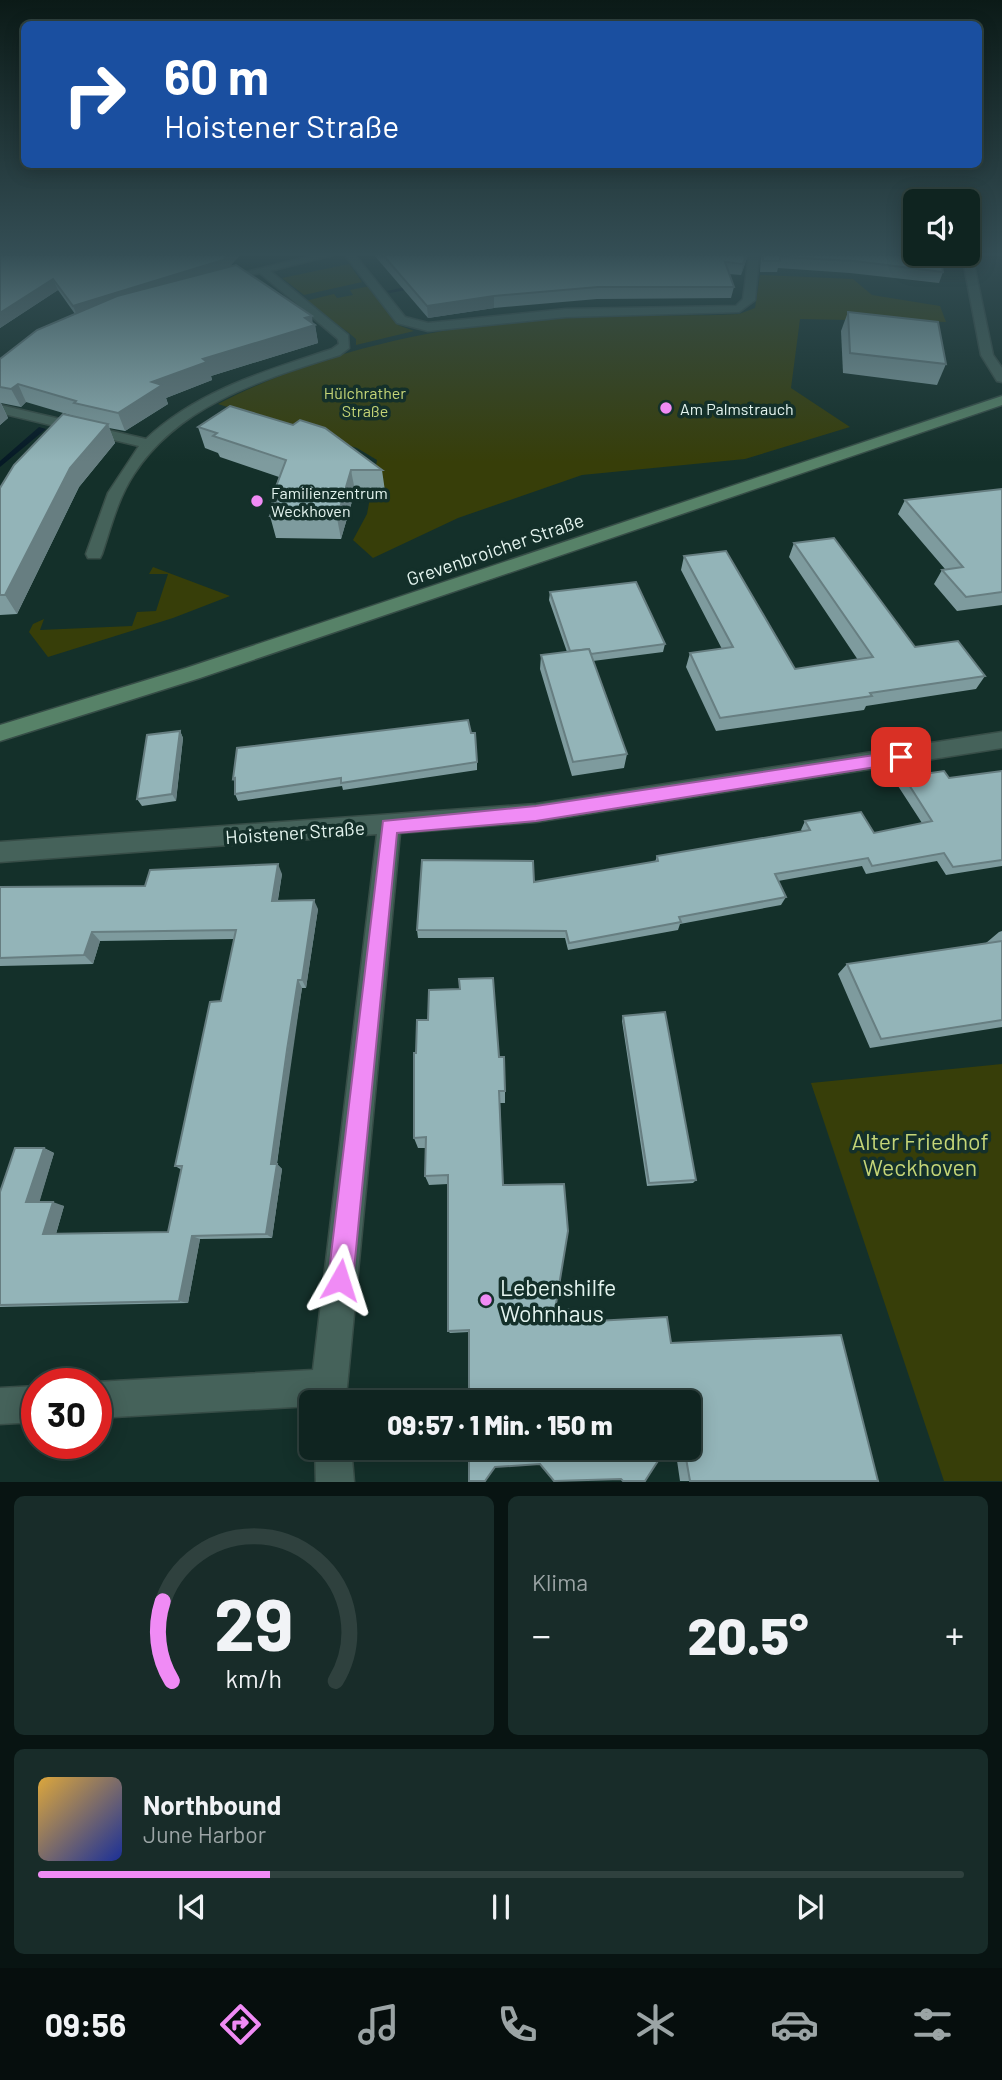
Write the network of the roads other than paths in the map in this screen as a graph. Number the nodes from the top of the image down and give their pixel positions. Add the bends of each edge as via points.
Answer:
1 (328, 324) edge
2 (414, 324) edge
3 (456, 324) edge
4 (981, 324) edge
5 (1002, 378) edge
6 (1002, 400) edge
7 (0, 410) edge
8 (149, 444) junction
9 (94, 554) dead end
10 (0, 733) edge
11 (1002, 740) edge
12 (389, 826) junction
13 (2, 852) edge
14 (330, 1390) edge
15 (299, 1395) edge
16 (112, 1401) edge
17 (21, 1405) edge
18 (0, 1406) edge
19 (334, 1460) edge
20 (335, 1482) edge

1 - 8 street via 346,341 335,352 216,396
2 - 3 street
4 - 5 street via 987,355
6 - 10 main road, Grevenbroicher Straße via 194,673
7 - 8 street
8 - 9 street via 113,498
11 - 12 street, Hoistener Straße via 536,813
12 - 13 street, Hoistener Straße
12 - 14 street
15 - 16 street
17 - 18 street
19 - 20 street

